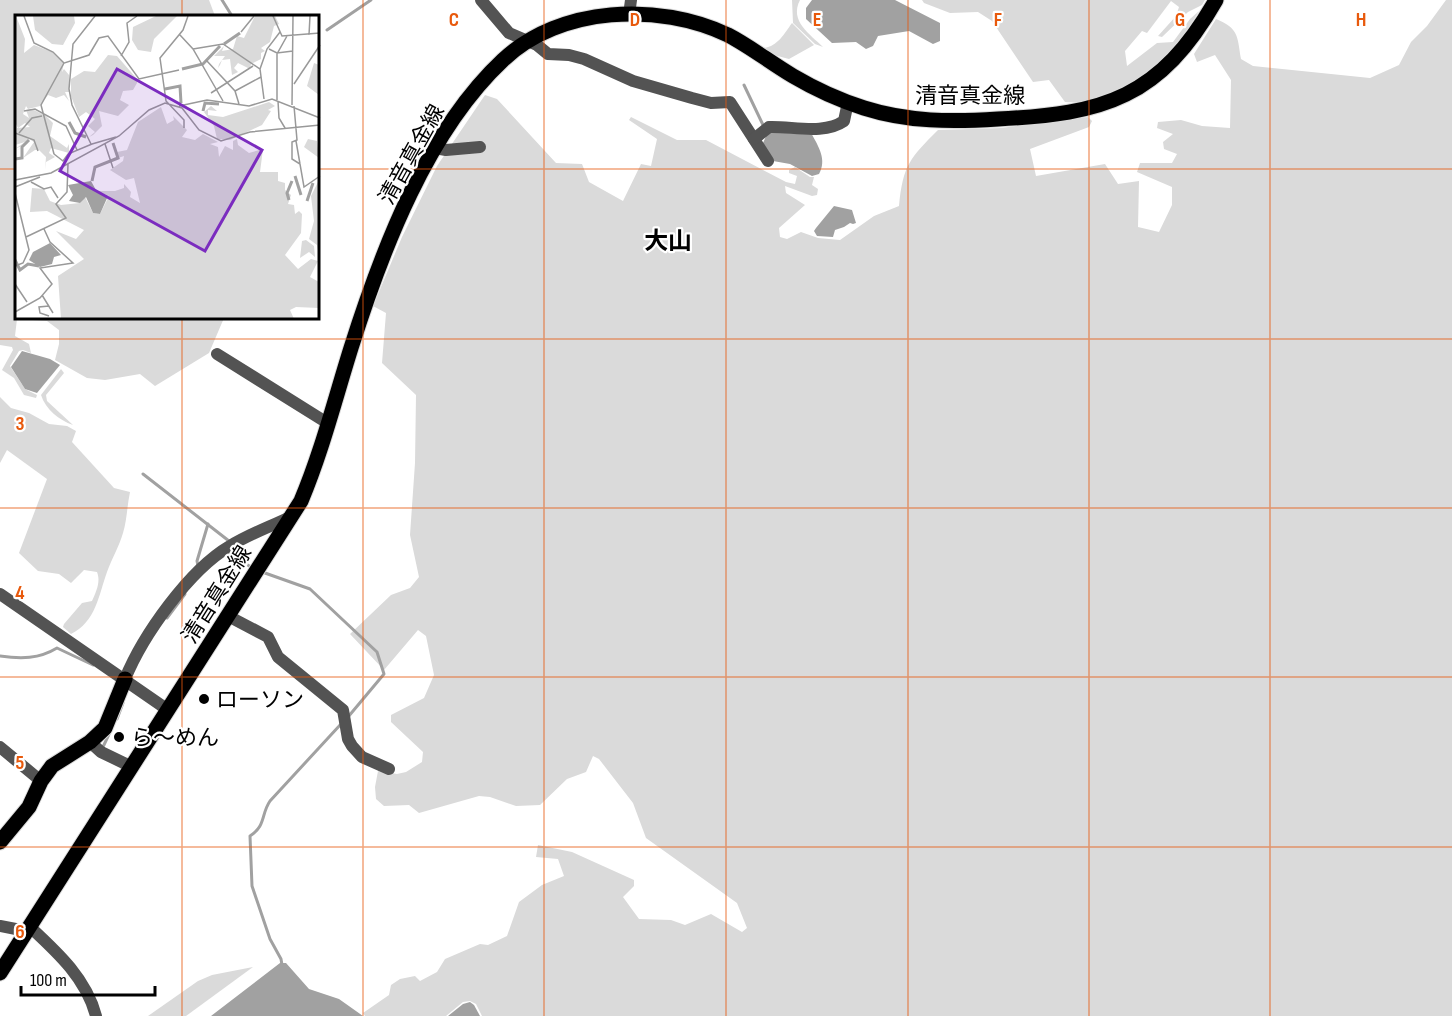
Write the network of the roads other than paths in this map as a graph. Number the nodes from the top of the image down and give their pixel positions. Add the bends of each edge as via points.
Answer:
1 (481, 0) edge
2 (1216, 0) edge
3 (630, 8) edge
4 (526, 42) junction
5 (848, 102) junction
6 (761, 132) junction
7 (480, 147) dead end
8 (435, 148) junction
9 (768, 161) dead end
10 (217, 354) dead end
11 (329, 424) junction
12 (292, 516) junction
13 (0, 594) edge
14 (228, 616) junction
15 (125, 679) junction
16 (168, 710) junction
17 (90, 741) junction
18 (0, 747) edge
19 (132, 767) junction
20 (388, 768) dead end
21 (41, 782) junction
22 (0, 842) edge
23 (0, 926) edge
24 (28, 929) junction
25 (0, 973) edge
26 (96, 1016) edge

1 - 4 street via 509,33
2 - 5 main road, 清音真金線 via 1196,33 1167,66 1132,91 1088,109 954,122 893,116
3 - 4 main road, 清音真金線 via 553,28
3 - 5 main road, 清音真金線 via 724,33 809,85
4 - 6 street via 548,54 584,59 633,81 711,103 730,102
4 - 8 main road, 清音真金線 via 503,59 476,88
5 - 6 street via 844,121 839,124 819,129 784,126
6 - 9 street
7 - 8 street
8 - 11 main road, 清音真金線 via 400,217 371,289
10 - 11 street
11 - 12 main road, 清音真金線 via 312,475
12 - 14 main road, 清音真金線
12 - 15 street via 215,556 164,611 134,657
13 - 15 street
14 - 16 main road, 清音真金線
14 - 20 street via 268,638 278,657 343,710 348,739 363,757
15 - 16 street
15 - 17 main road via 109,721
16 - 19 main road, 清音真金線
17 - 19 street via 101,752
17 - 21 main road via 52,766
18 - 21 street
19 - 24 main road, 清音真金線
21 - 22 main road via 28,807
23 - 24 street
24 - 25 main road, 清音真金線
24 - 26 street via 74,972 88,991

